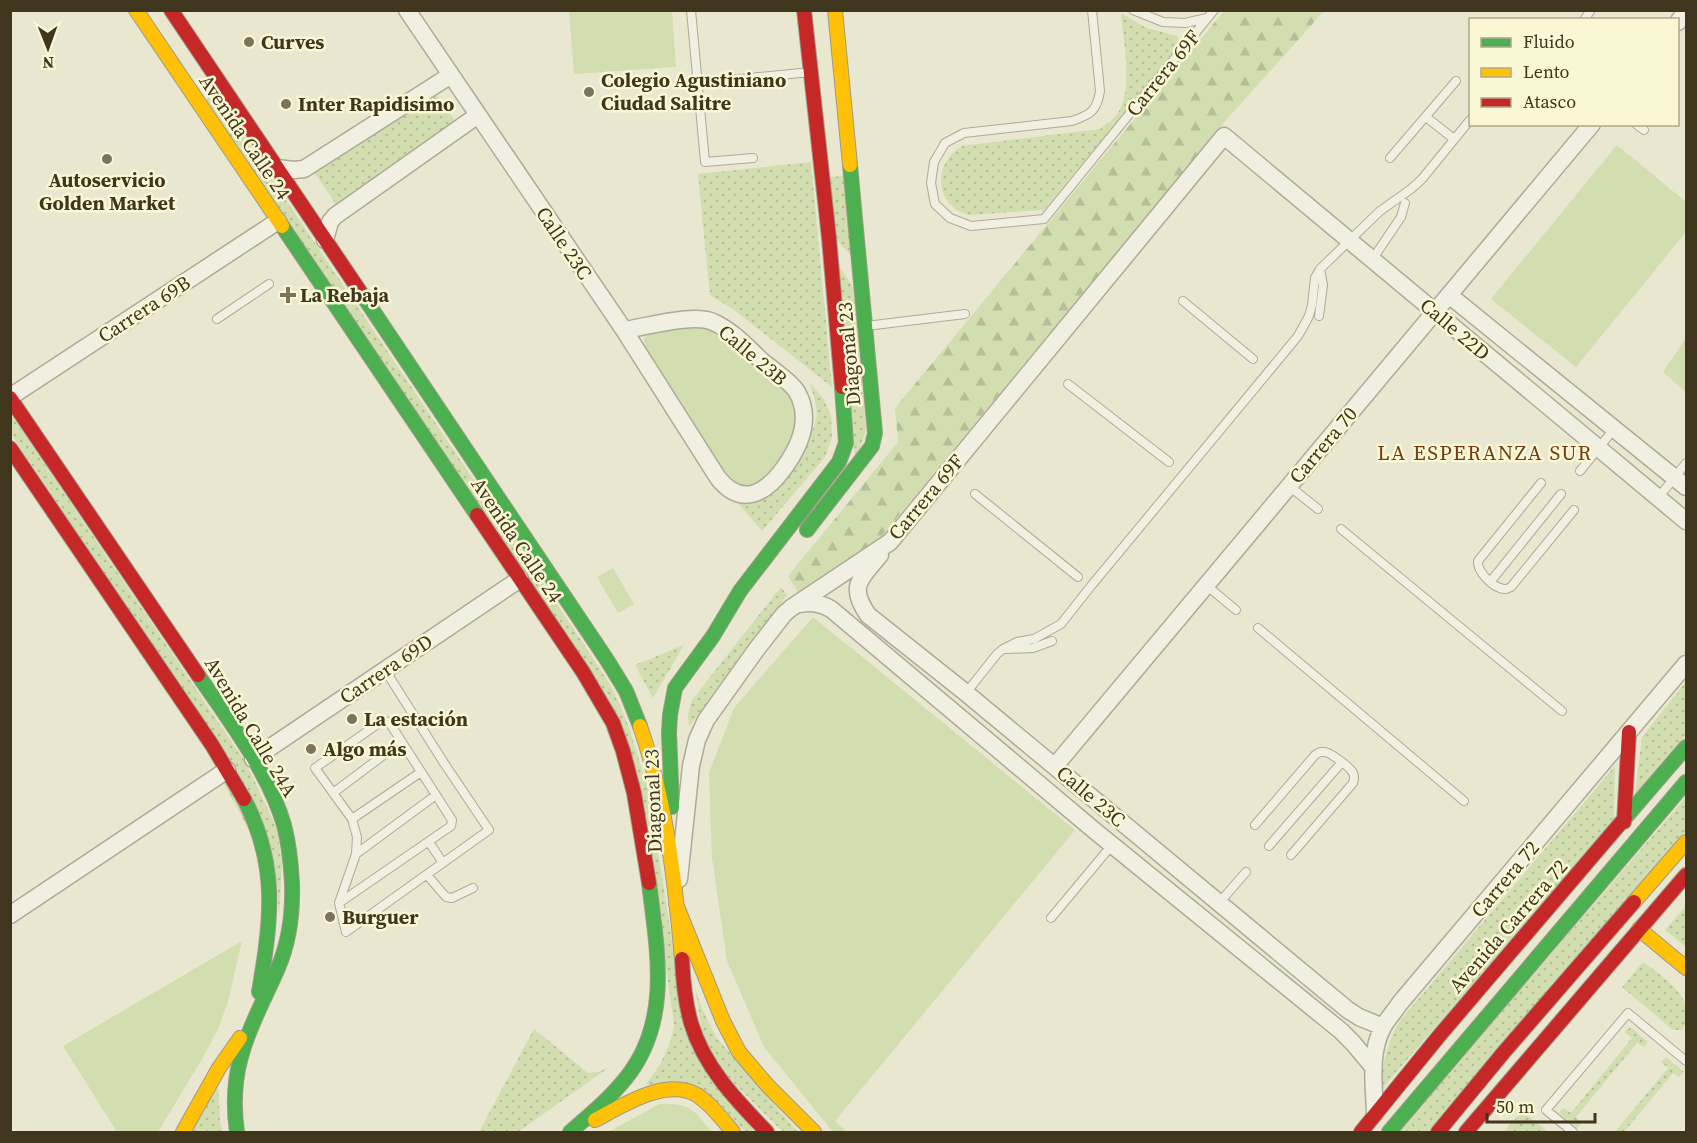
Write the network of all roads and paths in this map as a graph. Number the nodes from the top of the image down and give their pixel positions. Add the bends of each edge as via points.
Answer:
1 (136, 10) edge
2 (163, 10) edge
3 (171, 10) edge
4 (407, 10) edge
5 (691, 10) edge
6 (804, 10) edge
7 (836, 10) edge
8 (1092, 10) edge
9 (1133, 10) edge
10 (1214, 10) edge
11 (1207, 18) junction
12 (811, 72) junction
13 (452, 75) junction
14 (182, 78) junction
15 (1456, 81) dead end
16 (698, 83) junction
17 (478, 115) junction
18 (1426, 117) junction
19 (1469, 121) edge
20 (1590, 126) edge
21 (1639, 126) edge
22 (1644, 130) dead end
23 (1224, 136) joint
24 (1454, 139) junction
25 (753, 158) dead end
26 (1390, 158) dead end
27 (277, 168) junction
28 (1406, 202) dead end
29 (278, 220) junction
30 (829, 238) junction
31 (325, 240) junction
32 (1350, 242) junction
33 (1372, 260) junction
34 (1320, 269) junction
35 (269, 284) dead end
36 (862, 289) junction
37 (1449, 296) junction
38 (1183, 301) dead end
39 (1434, 313) junction
40 (965, 314) dead end
41 (1319, 316) dead end
42 (217, 319) dead end
43 (866, 326) junction
44 (624, 330) junction
45 (1253, 359) dead end
46 (1068, 384) dead end
47 (10, 398) edge
48 (1614, 429) junction
49 (10, 448) edge
50 (1598, 448) junction
51 (1169, 462) dead end
52 (1686, 463) edge
53 (1580, 471) dead end
54 (718, 478) joint
55 (1680, 482) edge
56 (1541, 483) dead end
57 (1290, 486) junction
58 (975, 494) dead end
59 (1561, 494) dead end
60 (1658, 498) junction
61 (1318, 509) dead end
62 (1574, 510) dead end
63 (1686, 521) edge
64 (1341, 528) dead end
65 (800, 539) dead end
66 (890, 542) junction
67 (1078, 577) dead end
68 (520, 579) junction
69 (1491, 581) junction
70 (1206, 585) junction
71 (747, 604) dead end
72 (799, 604) junction
73 (1236, 610) dead end
74 (1258, 628) dead end
75 (713, 636) junction
76 (1052, 641) dead end
77 (1003, 649) junction
78 (1686, 664) edge
79 (385, 670) junction
80 (966, 693) junction
81 (1563, 711) dead end
82 (1629, 732) junction
83 (401, 742) junction
84 (1686, 747) edge
85 (253, 759) junction
86 (1342, 762) junction
87 (1055, 766) junction
88 (227, 770) junction
89 (421, 772) junction
90 (1686, 782) edge
91 (333, 793) junction
92 (436, 795) junction
93 (1464, 801) dead end
94 (352, 819) junction
95 (1624, 822) junction
96 (1255, 825) dead end
97 (429, 842) junction
98 (1686, 842) edge
99 (1112, 845) junction
100 (1269, 846) dead end
101 (356, 854) junction
102 (1291, 855) dead end
103 (443, 863) junction
104 (1246, 872) dead end
105 (427, 874) junction
106 (1686, 875) edge
107 (473, 888) dead end
108 (339, 903) junction
109 (1219, 903) junction
110 (676, 904) junction
111 (10, 915) edge
112 (1051, 918) dead end
113 (1639, 929) junction
114 (1511, 953) junction
115 (1686, 968) edge
116 (1507, 993) junction
117 (254, 1016) junction
118 (1383, 1027) junction
119 (1686, 1061) edge
120 (1373, 1067) junction
121 (1375, 1116) junction
122 (183, 1132) edge
123 (237, 1132) edge
124 (570, 1132) edge
125 (734, 1132) edge
126 (767, 1132) edge
127 (814, 1132) edge
128 (1361, 1132) edge
129 (1389, 1132) edge
130 (1438, 1132) edge
131 (1467, 1132) edge
132 (1573, 1132) edge

1 - 14 main road, Avenida Calle 24
2 - 14 main road
3 - 27 main road, Avenida Calle 24
4 - 13 street, Calle 23C
5 - 16 lane
6 - 12 main road, Diagonal 23
7 - 36 main road, Diagonal 23
8 - 11 lane, Carrera 69F via 1100,91 1094,109 1072,121 964,133 945,143 934,162 931,183 935,204 950,218 971,226 1044,219
9 - 11 lane via 1163,22
10 - 11 lane, Carrera 69F
12 - 16 lane
12 - 30 main road, Diagonal 23
13 - 17 street, Calle 23C
13 - 27 street via 304,170
14 - 29 main road, Avenida Calle 24
15 - 18 lane
16 - 25 lane via 705,162
17 - 31 street via 335,216
17 - 44 street, Calle 23C
18 - 24 lane
18 - 26 lane
19 - 24 lane
20 - 37 street, Carrera 70
21 - 22 lane
23 - 32 street, Calle 22D
23 - 66 street, Carrera 69F
24 - 32 lane via 1422,179 1380,211
27 - 31 main road, Avenida Calle 24
28 - 33 lane via 1401,217
29 - 47 street, Carrera 69B
29 - 68 main road, Avenida Calle 24
30 - 36 main road
30 - 75 main road, Diagonal 23 via 846,443 839,462 740,591
31 - 110 main road, Avenida Calle 24 via 626,691 658,790
32 - 33 street, Calle 22D
32 - 34 lane
33 - 39 street, Calle 22D
34 - 41 lane via 1323,285
34 - 77 lane via 1309,316 1298,336 1063,622 1034,639
35 - 42 lane
36 - 43 main road, Diagonal 23
37 - 39 street, Carrera 70
37 - 48 street, Calle 22D
38 - 45 lane
39 - 50 street, Calle 22D
39 - 57 street, Carrera 70
40 - 43 lane
43 - 65 main road, Diagonal 23 via 874,440
44 - 54 street, Calle 23C
44 - 54 street, Calle 23B via 696,318 713,321 795,389 802,403 801,439 776,479 759,493 747,495 733,491
46 - 51 lane
47 - 85 main road, Avenida Calle 24A
48 - 50 lane
48 - 55 street, Calle 22D
49 - 88 main road
50 - 53 lane
50 - 60 street, Calle 22D
52 - 55 lane
55 - 60 lane
56 - 69 lane via 1478,561 1479,570
57 - 61 lane
57 - 70 street, Carrera 70
58 - 67 lane
59 - 69 lane
60 - 63 street, Calle 22D
62 - 69 lane via 1511,587 1499,588
64 - 81 lane
66 - 72 street, Carrera 69F
66 - 80 street, Calle 23C via 859,581 861,604 868,615
68 - 79 street, Carrera 69D
68 - 124 main road, Avenida Calle 24 via 599,698 617,732 641,826 658,964 657,1004 641,1056 614,1093
70 - 73 lane
70 - 87 street, Carrera 70
71 - 75 main road, Diagonal 23
72 - 99 street, Calle 23C via 811,602 831,609
72 - 110 street, Carrera 69F via 784,614 706,720 691,766
74 - 93 lane
75 - 110 main road, Diagonal 23 via 675,688 670,716
76 - 77 lane via 1033,648
77 - 80 lane
78 - 82 street, Carrera 72
79 - 85 street, Carrera 69D
79 - 103 lane via 489,830
80 - 87 street, Calle 23C
82 - 95 main road
82 - 118 street, Carrera 72
83 - 89 lane
83 - 91 lane
83 - 91 lane via 389,722 382,721 315,768
84 - 95 main road, Avenida Carrera 72
85 - 117 main road, Avenida Calle 24A via 274,797 285,831 292,912 281,964
86 - 96 lane via 1325,752 1315,755
86 - 100 lane
86 - 102 lane via 1353,771 1353,783
87 - 109 street, Calle 23C
88 - 111 street
88 - 117 main road via 256,825 265,851 270,887 270,920
89 - 92 lane
89 - 94 lane
90 - 116 main road
91 - 94 lane
92 - 97 lane via 452,820 451,826
92 - 101 lane
94 - 101 lane
95 - 114 main road, Avenida Carrera 72
97 - 103 lane
97 - 108 lane
98 - 130 main road
99 - 112 lane
99 - 120 street, Calle 23C via 1341,1031
101 - 108 lane
103 - 105 lane
104 - 109 lane
105 - 107 lane via 446,897
105 - 108 lane via 346,932
106 - 113 main road
109 - 118 street, Calle 23C via 1348,1010
110 - 126 main road, Avenida Calle 24 via 694,1034 716,1074
110 - 127 main road via 739,1052
113 - 115 main road
113 - 131 main road
114 - 116 main road
114 - 121 main road, Avenida Carrera 72
116 - 129 main road
117 - 122 main road
117 - 123 main road via 235,1078 233,1109
118 - 120 street, Carrera 72
119 - 132 lane via 1628,1013 1546,1110
120 - 121 street, Carrera 72
121 - 128 main road, Avenida Carrera 72
124 - 125 main road, Avenida Calle 24 via 634,1100 673,1089 700,1098

